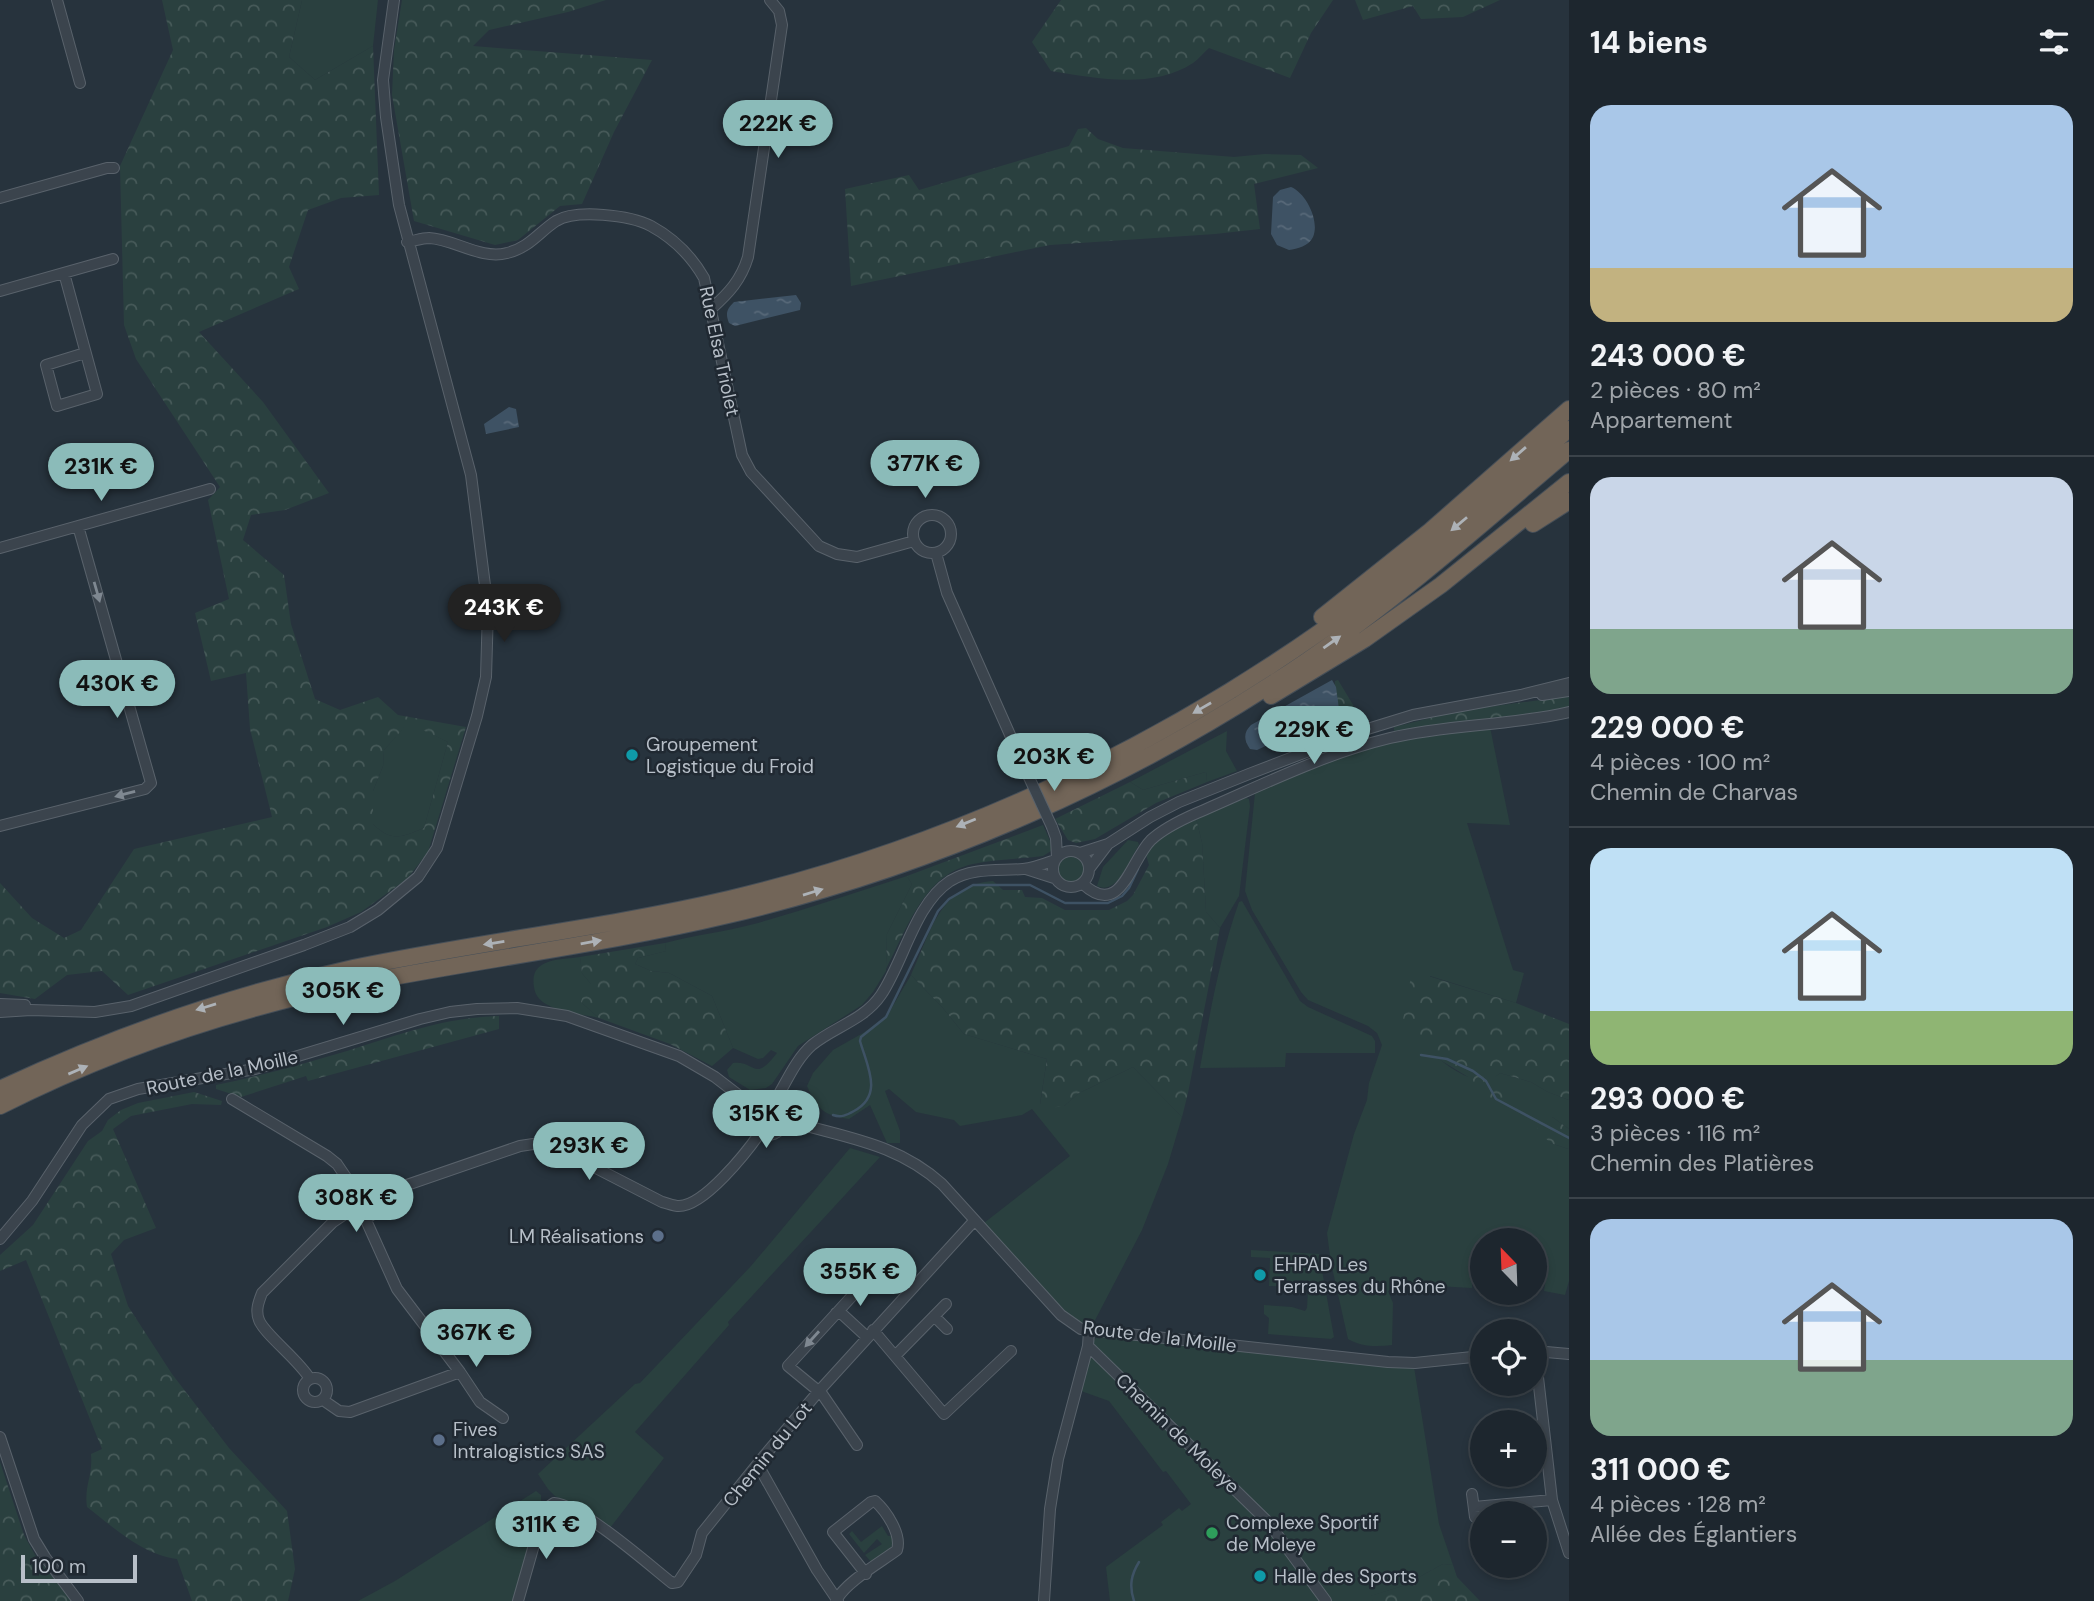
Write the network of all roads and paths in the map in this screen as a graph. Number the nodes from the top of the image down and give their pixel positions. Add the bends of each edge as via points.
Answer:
1 (57, 0) edge
2 (394, 0) edge
3 (769, 0) edge
4 (80, 83) dead end
5 (114, 168) dead end
6 (0, 198) edge
7 (407, 242) junction
8 (113, 259) dead end
9 (64, 273) junction
10 (0, 291) edge
11 (711, 309) junction
12 (85, 353) junction
13 (1569, 409) edge
14 (1569, 429) edge
15 (1569, 450) edge
16 (1569, 482) edge
17 (210, 489) dead end
18 (1569, 501) edge
19 (78, 526) junction
20 (914, 541) junction
21 (0, 548) edge
22 (936, 553) junction
23 (1441, 585) junction
24 (1260, 673) junction
25 (1569, 683) edge
26 (1569, 691) edge
27 (1521, 695) junction
28 (1569, 712) edge
29 (1213, 719) junction
30 (0, 825) edge
31 (1054, 832) junction
32 (1108, 844) junction
33 (1074, 852) junction
34 (1056, 859) junction
35 (1026, 869) junction
36 (1089, 869) junction
37 (1054, 878) junction
38 (1083, 884) junction
39 (1, 1005) edge
40 (0, 1088) edge
41 (741, 1097) junction
42 (232, 1099) dead end
43 (776, 1099) junction
44 (758, 1100) junction
45 (0, 1106) edge
46 (749, 1118) junction
47 (786, 1120) junction
48 (760, 1133) junction
49 (354, 1189) junction
50 (375, 1196) junction
51 (348, 1212) junction
52 (365, 1218) junction
53 (974, 1220) junction
54 (0, 1240) edge
55 (913, 1286) junction
56 (946, 1304) dead end
57 (836, 1313) junction
58 (934, 1316) junction
59 (947, 1329) dead end
60 (1090, 1331) junction
61 (870, 1334) junction
62 (1088, 1346) junction
63 (1011, 1352) dead end
64 (1547, 1353) edge
65 (1569, 1354) edge
66 (895, 1356) junction
67 (1470, 1357) edge
68 (460, 1373) junction
69 (310, 1379) junction
70 (819, 1391) junction
71 (1540, 1396) edge
72 (323, 1400) junction
73 (503, 1418) dead end
74 (0, 1437) edge
75 (857, 1445) dead end
76 (758, 1465) junction
77 (1472, 1494) dead end
78 (1552, 1500) junction
79 (1569, 1553) edge
80 (866, 1574) junction
81 (78, 1601) edge
82 (518, 1601) edge
83 (837, 1601) edge
84 (1044, 1601) edge
85 (1326, 1601) edge

1 - 4 street
2 - 7 street via 383,80
3 - 11 street via 779,11 782,25 748,257 735,286
5 - 6 street
7 - 11 street, Rue Elsa Triolet via 429,238 505,254 527,246 557,220 577,214 613,216 650,225 692,258 704,278
7 - 39 street via 471,475 488,609 486,677 437,848 411,884 349,927 131,1006 66,1012
8 - 9 street
9 - 10 street
9 - 12 street
11 - 20 street, Rue Elsa Triolet via 742,455 766,490 805,534 837,554 857,557
12 - 12 street via 97,394 57,405 46,365
13 -> 24 highway via 1393,562 1261,661
14 -> 24 highway via 1410,564
29 -> 15 highway via 1280,679 1382,606
16 - 23 highway
17 - 19 street
18 - 23 highway via 1451,583
19 - 21 street
19 -> 30 street via 151,783 145,789
20 - 22 street via 923,551
20 - 22 street via 919,520 936,515 944,519 951,539
22 - 31 street, bridge via 947,593
23 - 29 highway via 1289,685 1225,722
24 -> 40 highway via 1177,723 1058,784 856,863 688,908 271,987 144,1028
25 - 27 street
26 - 27 street
27 - 32 street via 1379,725 1179,802
28 - 38 street via 1426,731 1341,753 1169,826 1140,853 1116,892 1101,895
45 -> 29 highway via 150,1042 273,1004 358,983 686,925 837,885 947,848 1034,812
31 - 33 street
31 - 34 street
32 - 33 street
32 - 36 street
33 - 34 street
33 - 36 street via 1087,861
34 - 35 street
34 - 37 street
35 - 37 street
35 - 43 street via 974,871 939,890 875,1003 809,1048
36 - 38 street
37 - 38 street via 1064,887
41 - 44 street, Route de la Moille
41 - 46 street
41 - 54 street, Route de la Moille via 679,1056 567,1016 509,1008 434,1015 274,1064 138,1089 109,1099 82,1125
42 - 49 street via 327,1156
43 - 44 street
43 - 47 street via 785,1107
44 - 46 street
46 - 48 street
47 - 48 street via 776,1133
47 - 53 street, Route de la Moille via 881,1146 910,1159 942,1184
48 - 50 street via 704,1195 680,1206 662,1202 540,1143
49 - 50 street via 368,1189
49 - 51 street via 346,1198
50 - 52 street via 374,1212
51 - 52 street
51 - 69 street via 262,1293 257,1307 259,1322
52 - 68 street via 397,1289
53 - 55 street, Chemin du Lot
53 - 60 street, Route de la Moille via 1061,1315
55 - 57 street via 886,1263
55 - 61 street, Chemin du Lot
56 - 58 street
57 - 61 street
57 -> 70 street via 788,1366
58 - 59 street
58 - 66 street
60 - 62 street
60 - 67 street, Route de la Moille via 1388,1363
61 - 66 street
61 - 70 street, Chemin du Lot
62 - 84 street via 1056,1470
62 - 85 street, Chemin de Moleye via 1268,1522
63 - 66 street via 944,1414
64 - 65 street
68 - 72 street via 349,1412
68 - 73 street via 480,1402
69 - 72 street via 321,1379 327,1385
69 - 72 street via 302,1388 304,1396 311,1402
70 - 75 street
70 - 76 street, Chemin du Lot
71 - 78 street
74 - 81 street via 34,1539
76 - 82 street, Chemin du Lot via 702,1533 696,1555 678,1582 672,1583 575,1510 551,1504 544,1510
76 - 83 street
77 - 78 street via 1474,1512
78 - 79 street
80 - 80 street via 833,1532 875,1501 895,1530 899,1545
80 - 83 street via 840,1593

